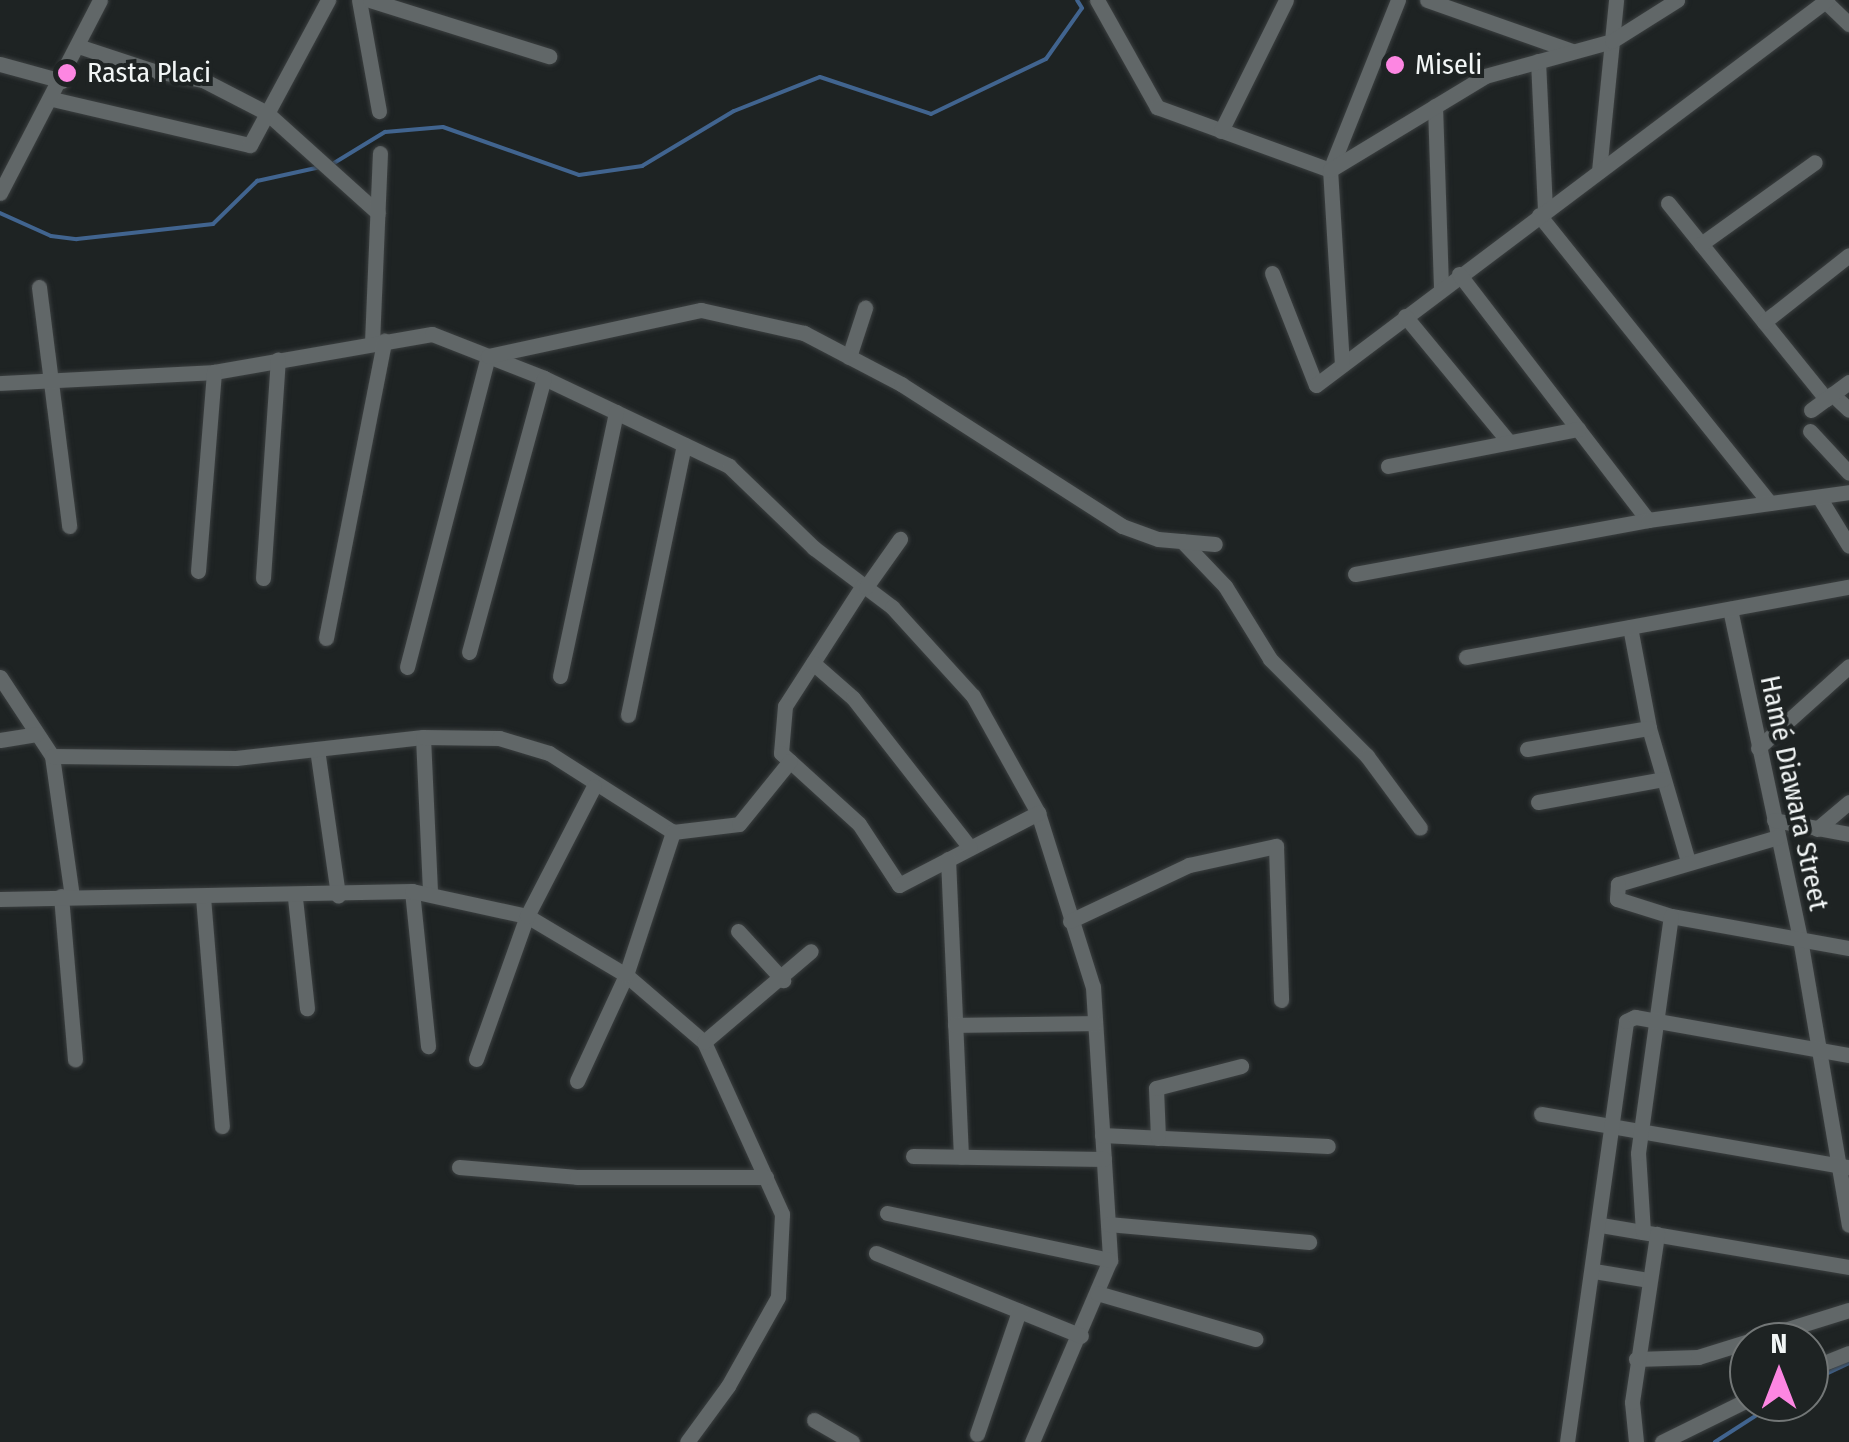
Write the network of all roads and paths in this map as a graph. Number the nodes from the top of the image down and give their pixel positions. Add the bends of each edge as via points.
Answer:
1 (100, 0) edge
2 (328, 0) edge
3 (359, 0) edge
4 (370, 0) edge
5 (1097, 0) edge
6 (1286, 0) edge
7 (1398, 0) edge
8 (1427, 0) edge
9 (1616, 0) edge
10 (1677, 0) edge
11 (1826, 1) edge
12 (1849, 24) edge
13 (1612, 41) junction
14 (78, 46) junction
15 (1572, 51) junction
16 (548, 56) dead end
17 (1538, 61) junction
18 (0, 64) edge
19 (62, 80) junction
20 (52, 99) junction
21 (1435, 106) junction
22 (379, 111) dead end
23 (267, 113) junction
24 (1221, 130) junction
25 (380, 154) dead end
26 (1815, 162) dead end
27 (1330, 170) junction
28 (1599, 171) junction
29 (0, 193) edge
30 (1668, 203) dead end
31 (378, 213) junction
32 (1542, 213) junction
33 (1701, 244) junction
34 (1849, 255) edge
35 (1272, 273) dead end
36 (1459, 274) junction
37 (38, 286) dead end
38 (1441, 288) junction
39 (866, 308) dead end
40 (1405, 316) junction
41 (1764, 322) junction
42 (378, 342) junction
43 (488, 356) junction
44 (849, 357) junction
45 (278, 360) junction
46 (1342, 365) junction
47 (214, 372) junction
48 (544, 378) junction
49 (51, 380) junction
50 (1849, 382) edge
51 (0, 383) edge
52 (1829, 396) junction
53 (1811, 410) dead end
54 (1849, 410) edge
55 (616, 412) junction
56 (1578, 429) junction
57 (1810, 431) dead end
58 (1509, 442) junction
59 (684, 444) junction
60 (1388, 466) dead end
61 (1849, 473) edge
62 (1849, 492) edge
63 (1819, 497) junction
64 (1770, 503) junction
65 (1648, 520) junction
66 (70, 526) dead end
67 (900, 539) dead end
68 (1182, 541) junction
69 (1215, 544) dead end
70 (1849, 546) edge
71 (198, 571) dead end
72 (1355, 574) dead end
73 (263, 578) dead end
74 (865, 586) junction
75 (1849, 588) edge
76 (1730, 608) junction
77 (1630, 627) junction
78 (326, 638) dead end
79 (469, 652) dead end
80 (1466, 657) dead end
81 (813, 663) junction
82 (1849, 666) edge
83 (407, 667) dead end
84 (560, 676) dead end
85 (0, 677) edge
86 (628, 715) dead end
87 (1649, 728) junction
88 (37, 734) junction
89 (423, 737) junction
90 (0, 740) edge
91 (317, 748) junction
92 (1758, 748) junction
93 (1527, 749) dead end
94 (52, 756) junction
95 (790, 761) junction
96 (1664, 779) junction
97 (594, 786) junction
98 (1538, 802) dead end
99 (1849, 802) edge
100 (1038, 812) junction
101 (1774, 820) junction
102 (1420, 828) dead end
103 (1817, 829) junction
104 (674, 832) junction
105 (1849, 834) edge
106 (1778, 837) junction
107 (970, 848) junction
108 (948, 859) junction
109 (1688, 861) junction
110 (412, 891) junction
111 (430, 894) junction
112 (338, 895) junction
113 (66, 896) junction
114 (203, 897) junction
115 (294, 898) junction
116 (0, 899) edge
117 (526, 916) junction
118 (1672, 916) junction
119 (1070, 920) junction
120 (738, 931) dead end
121 (1800, 939) junction
122 (1849, 948) edge
123 (811, 951) dead end
124 (626, 975) junction
125 (782, 980) junction
126 (1281, 1000) dead end
127 (307, 1008) dead end
128 (1656, 1021) junction
129 (1095, 1023) junction
130 (956, 1026) junction
131 (704, 1042) junction
132 (428, 1046) dead end
133 (1818, 1049) junction
134 (1849, 1054) edge
135 (75, 1058) dead end
136 (476, 1058) dead end
137 (1241, 1066) dead end
138 (577, 1081) dead end
139 (1542, 1114) dead end
140 (222, 1126) dead end
141 (1608, 1126) junction
142 (1640, 1131) junction
143 (1102, 1135) junction
144 (1158, 1138) junction
145 (1328, 1146) dead end
146 (913, 1156) dead end
147 (961, 1156) junction
148 (1104, 1158) junction
149 (1843, 1166) edge
150 (459, 1167) dead end
151 (766, 1177) junction
152 (887, 1213) dead end
153 (1108, 1224) junction
154 (1601, 1225) junction
155 (1849, 1225) edge
156 (1650, 1233) junction
157 (1309, 1242) dead end
158 (876, 1253) dead end
159 (1110, 1260) junction
160 (1849, 1268) edge
161 (1594, 1271) junction
162 (1649, 1280) junction
163 (1098, 1293) junction
164 (1849, 1310) edge
165 (1019, 1311) junction
166 (1081, 1336) junction
167 (1255, 1339) dead end
168 (1636, 1358) junction
169 (1729, 1409) edge
170 (814, 1420) dead end
171 (977, 1434) dead end
172 (1572, 1440) edge
173 (687, 1442) edge
174 (852, 1442) edge
175 (1032, 1442) edge
176 (1636, 1442) edge
177 (1662, 1442) edge

1 - 14 street
2 - 23 street
3 - 22 street
4 - 16 street
5 - 24 street via 1156,107
6 - 24 street
7 - 27 street
8 - 15 street
9 - 13 street
10 - 13 street
11 - 12 street
11 - 28 street
13 - 15 street
13 - 28 street
14 - 19 street
14 - 23 street via 203,80
15 - 17 street
17 - 21 street via 1485,76
17 - 32 street
18 - 19 street
19 - 20 street
20 - 23 street via 250,145
20 - 29 street
21 - 27 street
21 - 38 street
23 - 31 street
24 - 27 street
25 - 31 street
26 - 33 street
27 - 46 street
28 - 32 street
30 - 33 street
31 - 42 street
32 - 36 street
32 - 64 street
33 - 41 street
34 - 41 street
35 - 46 street via 1316,385
36 - 38 street
36 - 56 street
37 - 49 street
38 - 40 street
39 - 44 street
40 - 46 street
40 - 58 street
41 - 52 street
42 - 43 street via 432,334
42 - 45 street
42 - 78 street
43 - 44 street via 701,310 804,333
43 - 48 street
43 - 83 street
44 - 68 street via 1122,526
45 - 47 street
45 - 73 street
47 - 49 street
47 - 71 street
48 - 55 street
48 - 79 street
49 - 51 street
49 - 66 street
50 - 52 street
52 - 53 street
52 - 54 street
55 - 59 street
55 - 84 street
56 - 58 street
56 - 65 street
57 - 61 street
58 - 60 street
59 - 74 street via 729,466
59 - 86 street
62 - 63 street
63 - 64 street
63 - 70 street
64 - 65 street
65 - 72 street
67 - 74 street
68 - 69 street
68 - 102 street via 1226,586 1270,659 1368,756
74 - 81 street
74 - 100 street via 973,696
75 - 76 street
76 - 77 street
76 - 92 street, Hamé Diawara Street
77 - 80 street
77 - 87 street
81 - 95 street via 785,706 781,753
81 - 107 street via 853,698
82 - 92 street
85 - 88 street
87 - 93 street
87 - 96 street
88 - 90 street
88 - 94 street
89 - 91 street
89 - 97 street via 500,738 549,753
89 - 111 street
91 - 94 street via 236,758
91 - 112 street
92 - 101 street, Hamé Diawara Street
94 - 113 street
95 - 104 street via 739,824
95 - 108 street via 859,824 899,885
96 - 98 street
96 - 109 street
97 - 104 street
97 - 117 street
99 - 103 street
100 - 107 street
100 - 119 street
101 - 103 street
101 - 106 street, Hamé Diawara Street
103 - 105 street
104 - 124 street
106 - 109 street
106 - 121 street, Hamé Diawara Street
107 - 108 street
108 - 130 street
109 - 118 street via 1618,884 1615,892 1622,905
110 - 111 street
110 - 112 street
110 - 132 street
111 - 117 street
112 - 115 street
113 - 114 street
113 - 116 street
113 - 135 street
114 - 115 street
114 - 140 street
115 - 127 street
117 - 124 street
117 - 136 street
118 - 121 street
118 - 128 street
119 - 126 street via 1190,865 1276,846
119 - 129 street via 1092,987
120 - 125 street
121 - 122 street
121 - 133 street, Hamé Diawara Street
123 - 125 street
124 - 131 street
124 - 138 street
125 - 131 street
128 - 133 street
128 - 141 street via 1626,1021
128 - 142 street
129 - 130 street
129 - 143 street
130 - 147 street
131 - 151 street
133 - 134 street
133 - 149 street, Hamé Diawara Street
137 - 144 street via 1156,1088
139 - 141 street
141 - 142 street
141 - 154 street
142 - 149 street
142 - 156 street
143 - 144 street
143 - 148 street
144 - 145 street
146 - 147 street
147 - 148 street
148 - 153 street
149 - 155 street, Hamé Diawara Street
150 - 151 street via 577,1177
151 - 173 street via 782,1214 778,1297
152 - 159 street
153 - 157 street
153 - 159 street
154 - 156 street
154 - 161 street
156 - 160 street
156 - 162 street
158 - 165 street
159 - 163 street
161 - 162 street
161 - 172 street
162 - 168 street
163 - 166 street
163 - 167 street
164 - 168 street via 1698,1357
165 - 166 street
165 - 171 street
166 - 175 street
168 - 176 street
169 - 177 street
170 - 174 street

